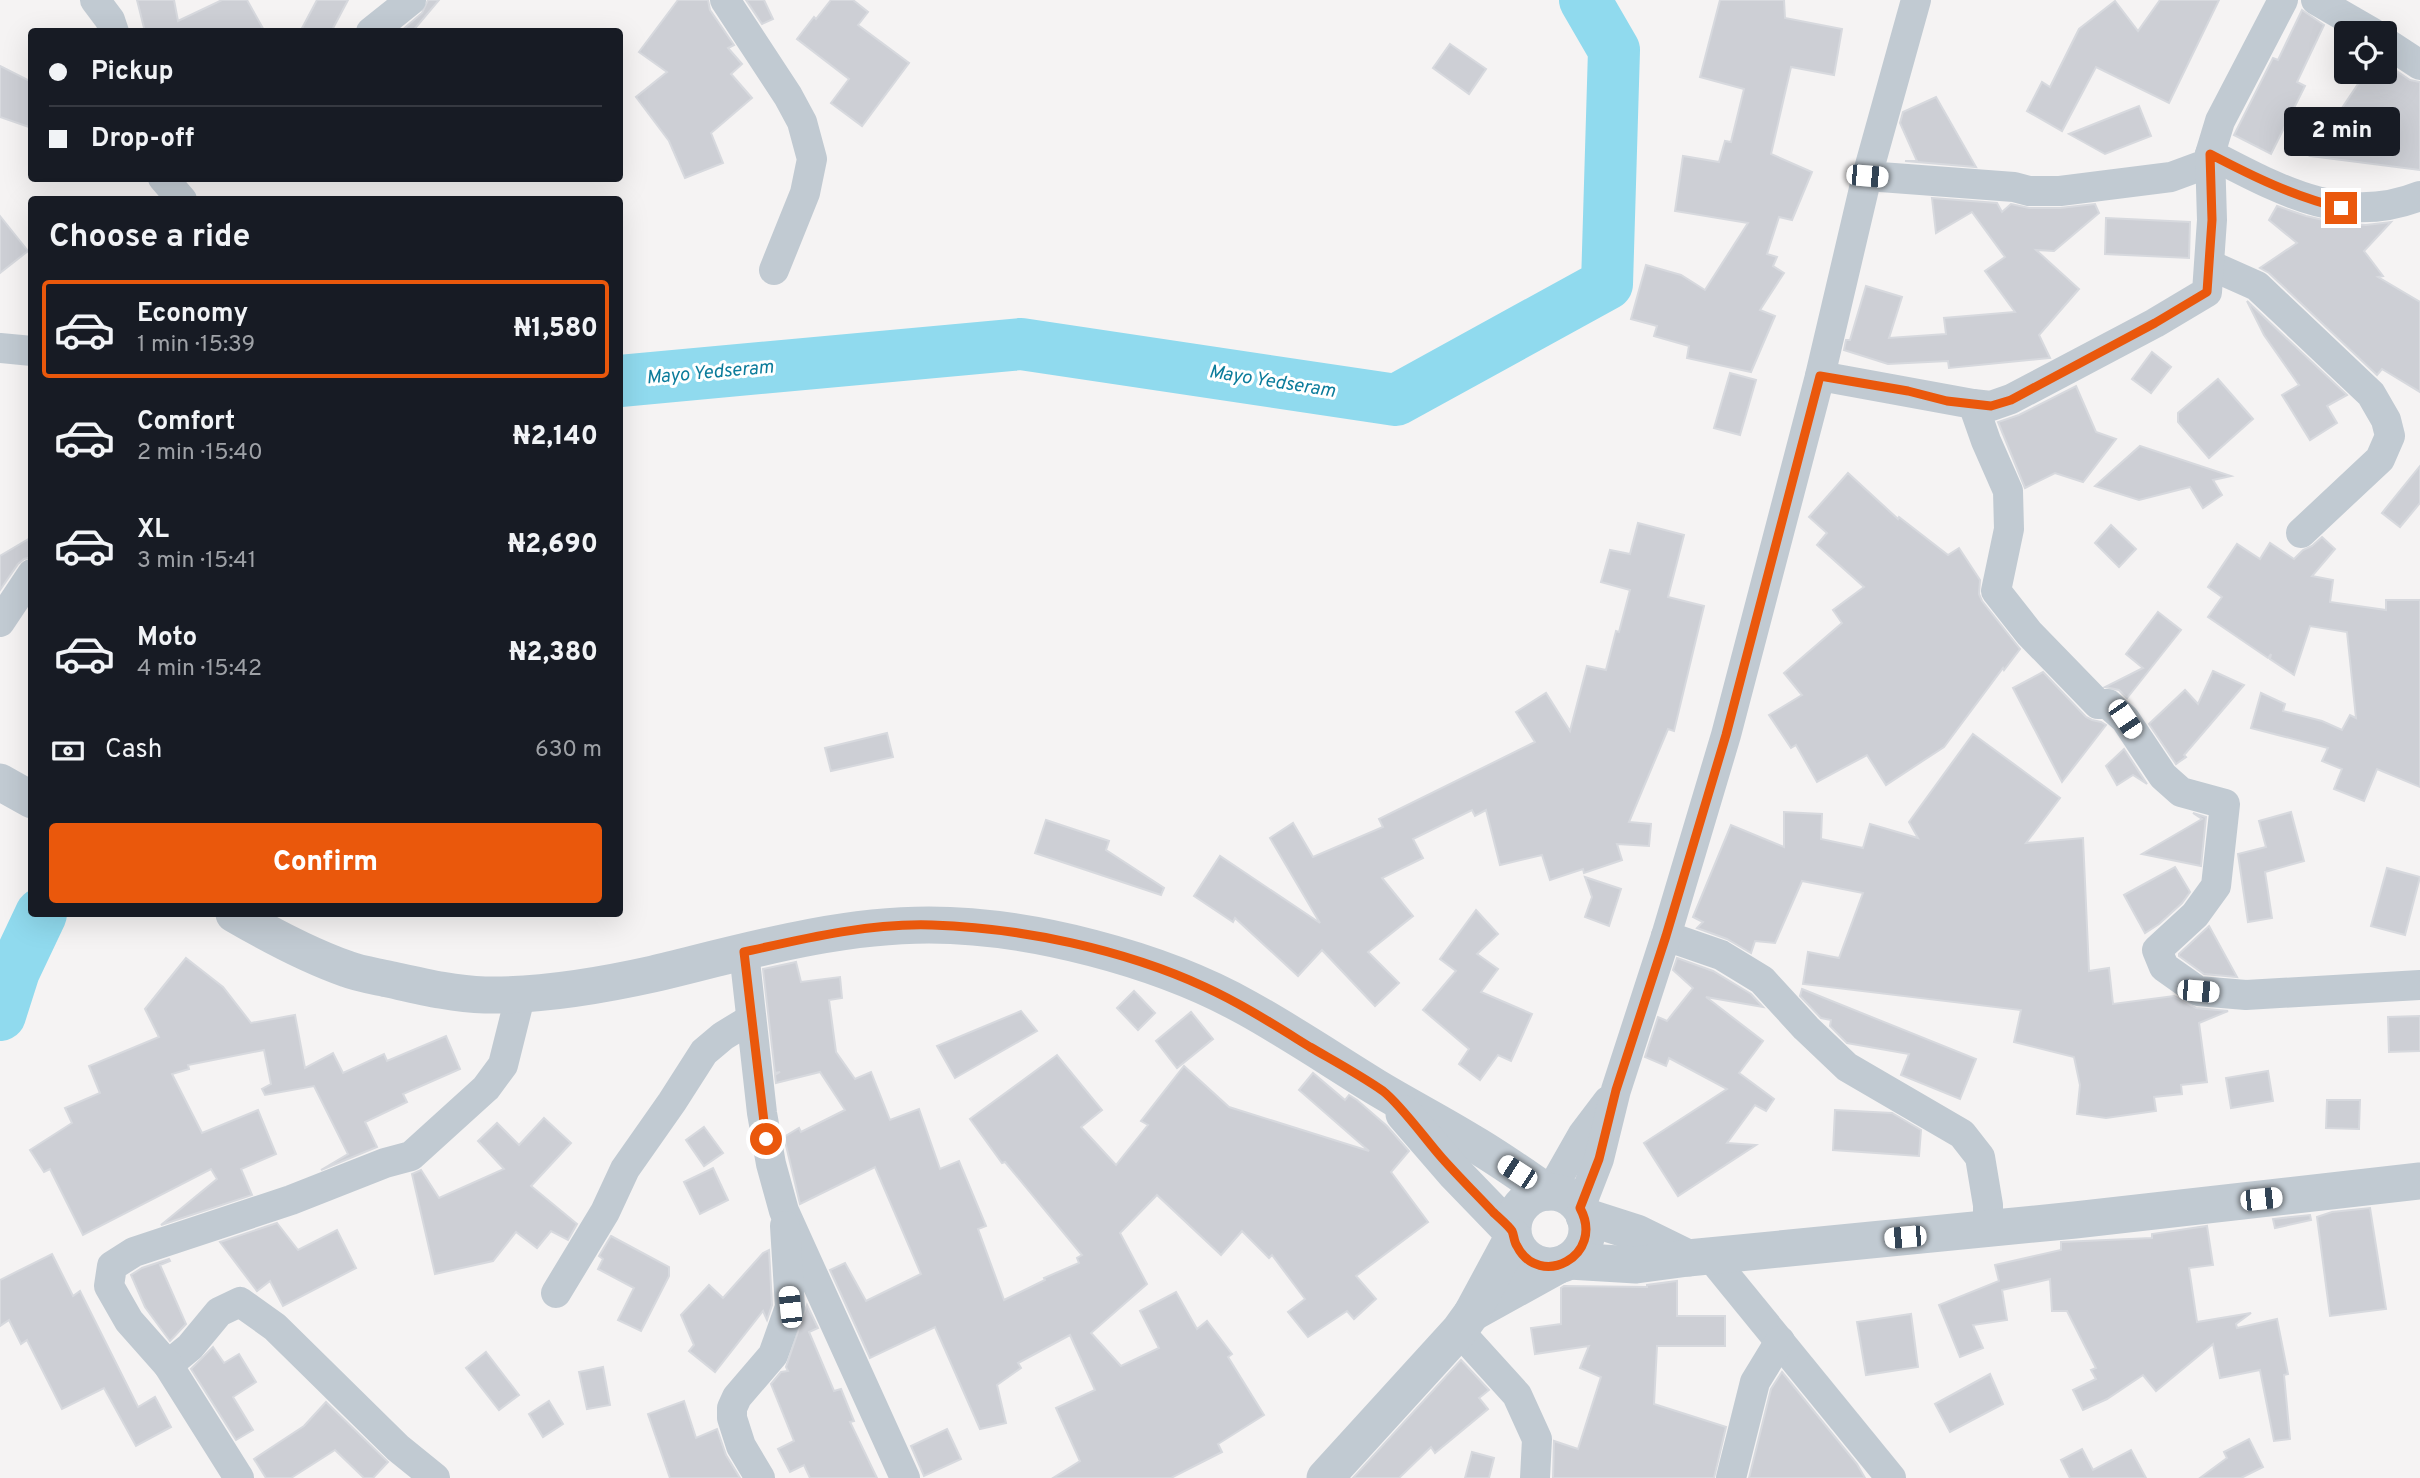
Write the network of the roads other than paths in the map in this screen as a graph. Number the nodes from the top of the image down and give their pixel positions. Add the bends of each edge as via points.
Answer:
1 (95, 0) edge
2 (411, 0) edge
3 (725, 0) edge
4 (1916, 0) edge
5 (2283, 0) edge
6 (2316, 0) edge
7 (2352, 21) edge
8 (113, 28) edge
9 (376, 28) edge
10 (2397, 50) edge
11 (2420, 65) edge
12 (2209, 158) junction
13 (1867, 176) junction
14 (166, 182) edge
15 (179, 196) edge
16 (2420, 196) edge
17 (2210, 265) junction
18 (774, 270) dead end
19 (0, 348) edge
20 (28, 351) edge
21 (1820, 376) junction
22 (1973, 404) junction
23 (2301, 533) dead end
24 (28, 580) edge
25 (0, 622) edge
26 (0, 782) edge
27 (28, 798) edge
28 (239, 917) edge
29 (1666, 936) junction
30 (744, 952) junction
31 (2420, 985) edge
32 (521, 993) junction
33 (751, 1019) junction
34 (1385, 1092) junction
35 (2420, 1181) edge
36 (1565, 1202) junction
37 (784, 1211) junction
38 (1988, 1229) junction
39 (1513, 1234) junction
40 (1699, 1257) junction
41 (1563, 1264) junction
42 (556, 1293) dead end
43 (1465, 1322) junction
44 (1780, 1341) junction
45 (168, 1365) junction
46 (239, 1478) edge
47 (435, 1478) edge
48 (760, 1478) edge
49 (905, 1478) edge
50 (1325, 1478) edge
51 (1535, 1478) edge
52 (1731, 1478) edge
53 (1891, 1478) edge

1 - 8 street
2 - 9 street
3 - 18 street via 793,105 812,159 805,193
4 - 13 street
5 - 12 street via 2220,121
6 - 7 street
10 - 11 street
12 - 13 street via 2171,177 2060,191
12 - 16 street via 2301,198 2341,208 2397,205
12 - 17 street
13 - 21 street
14 - 15 street
17 - 22 street via 2207,292 2165,317 2011,400 1991,406
17 - 23 street via 2257,286 2371,394 2386,420 2390,436 2380,459
19 - 20 street
21 - 22 street
21 - 29 street via 1726,735
22 - 31 street via 2008,491 2009,528 1996,591 2029,633 2098,704 2108,704 2125,719 2163,776 2180,792 2225,804 2216,886 2195,915 2157,950 2164,967 2198,991 2246,995
24 - 25 street
26 - 27 street
28 - 32 street via 288,945 349,970 429,989 485,995
29 - 36 street via 1616,1090 1599,1159
29 - 38 street via 1721,955 1762,980 1847,1067 1962,1133 1980,1157
30 - 32 street via 595,985
30 - 33 street
30 - 34 street via 825,934 931,925 1006,931 1082,947 1140,962 1203,986
32 - 45 street via 503,1065 486,1088 411,1156 134,1252 113,1266 109,1286 129,1321
33 - 37 street via 762,1114
33 - 42 street via 704,1052 625,1169
34 - 36 street
34 - 39 street
35 - 38 street
36 - 39 street via 1529,1198 1516,1213
36 - 40 street
36 - 41 street via 1587,1226 1583,1247
37 - 48 street via 790,1307 773,1355 732,1408 741,1446
37 - 49 street
38 - 40 street
39 - 41 street via 1524,1257 1545,1266
39 - 43 street
40 - 41 street via 1636,1265
40 - 44 street
41 - 43 street
43 - 50 street
43 - 51 street via 1517,1395 1537,1439
44 - 52 street via 1755,1382
44 - 53 street
45 - 46 street
45 - 47 street via 219,1312 240,1302 275,1327 398,1448

